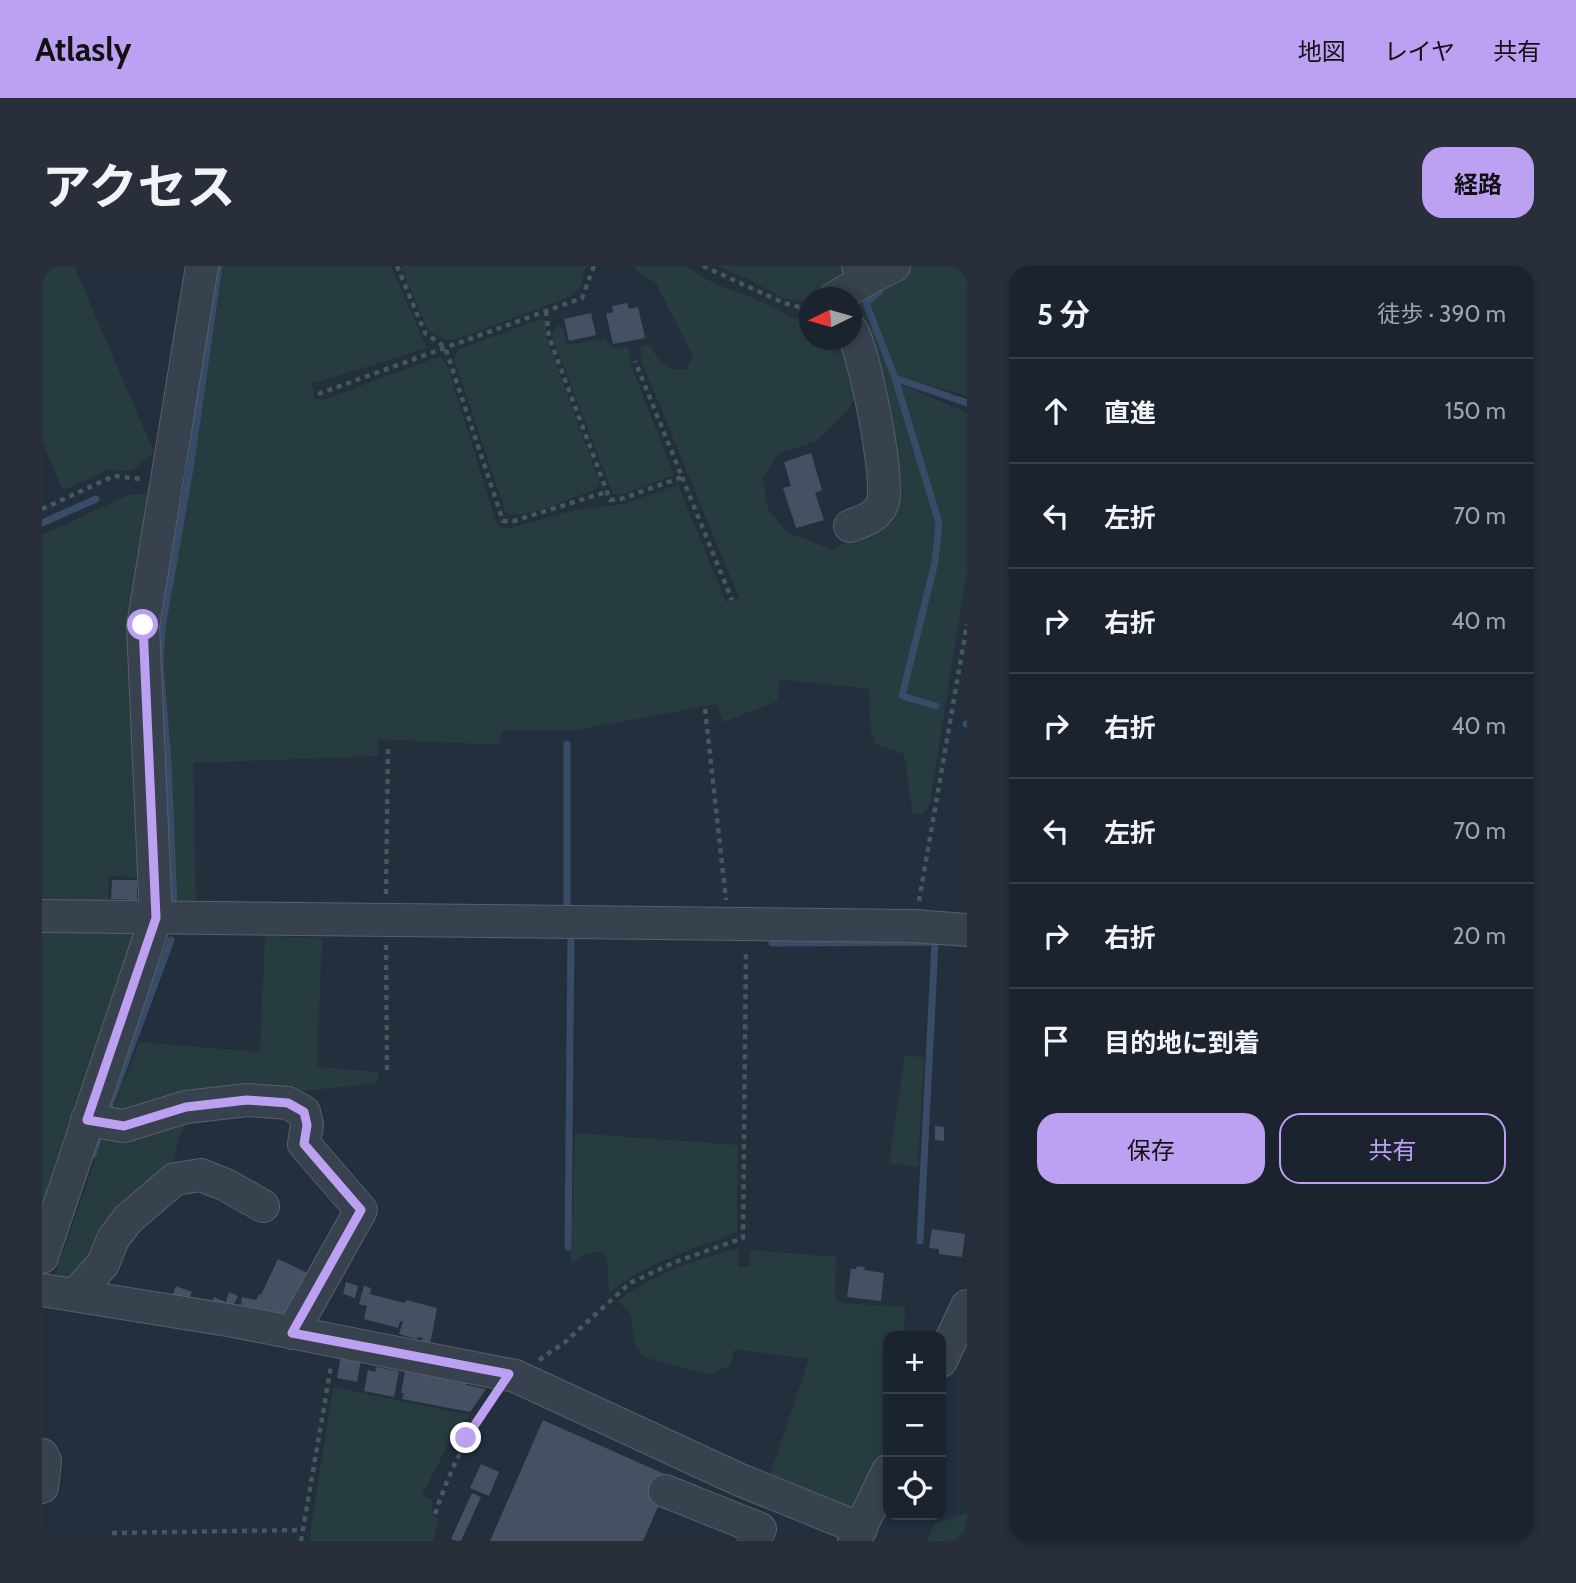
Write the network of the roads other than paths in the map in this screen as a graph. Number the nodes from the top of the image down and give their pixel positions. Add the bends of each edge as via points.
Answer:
1 (202, 266) edge
2 (874, 270) edge
3 (850, 287) edge
4 (858, 350) edge
5 (850, 526) dead end
6 (42, 916) edge
7 (156, 918) junction
8 (967, 930) edge
9 (87, 1120) junction
10 (263, 1206) dead end
11 (42, 1257) edge
12 (42, 1290) edge
13 (75, 1295) junction
14 (967, 1306) edge
15 (292, 1333) junction
16 (946, 1350) edge
17 (42, 1455) edge
18 (883, 1482) edge
19 (42, 1487) edge
20 (665, 1491) dead end
21 (858, 1535) edge
22 (754, 1541) edge

1 - 7 street via 143,625
2 - 3 street
4 - 5 street via 884,483 877,513
6 - 7 street
7 - 8 street
7 - 9 street
9 - 11 street
9 - 15 street via 124,1126 186,1107 247,1100 288,1103 304,1112 304,1144 361,1210
10 - 13 street via 201,1175 174,1178 128,1219 113,1238 103,1264
12 - 13 street
13 - 15 street
14 - 16 street
15 - 21 street via 512,1375
17 - 19 street
18 - 21 street
20 - 22 street via 760,1529

